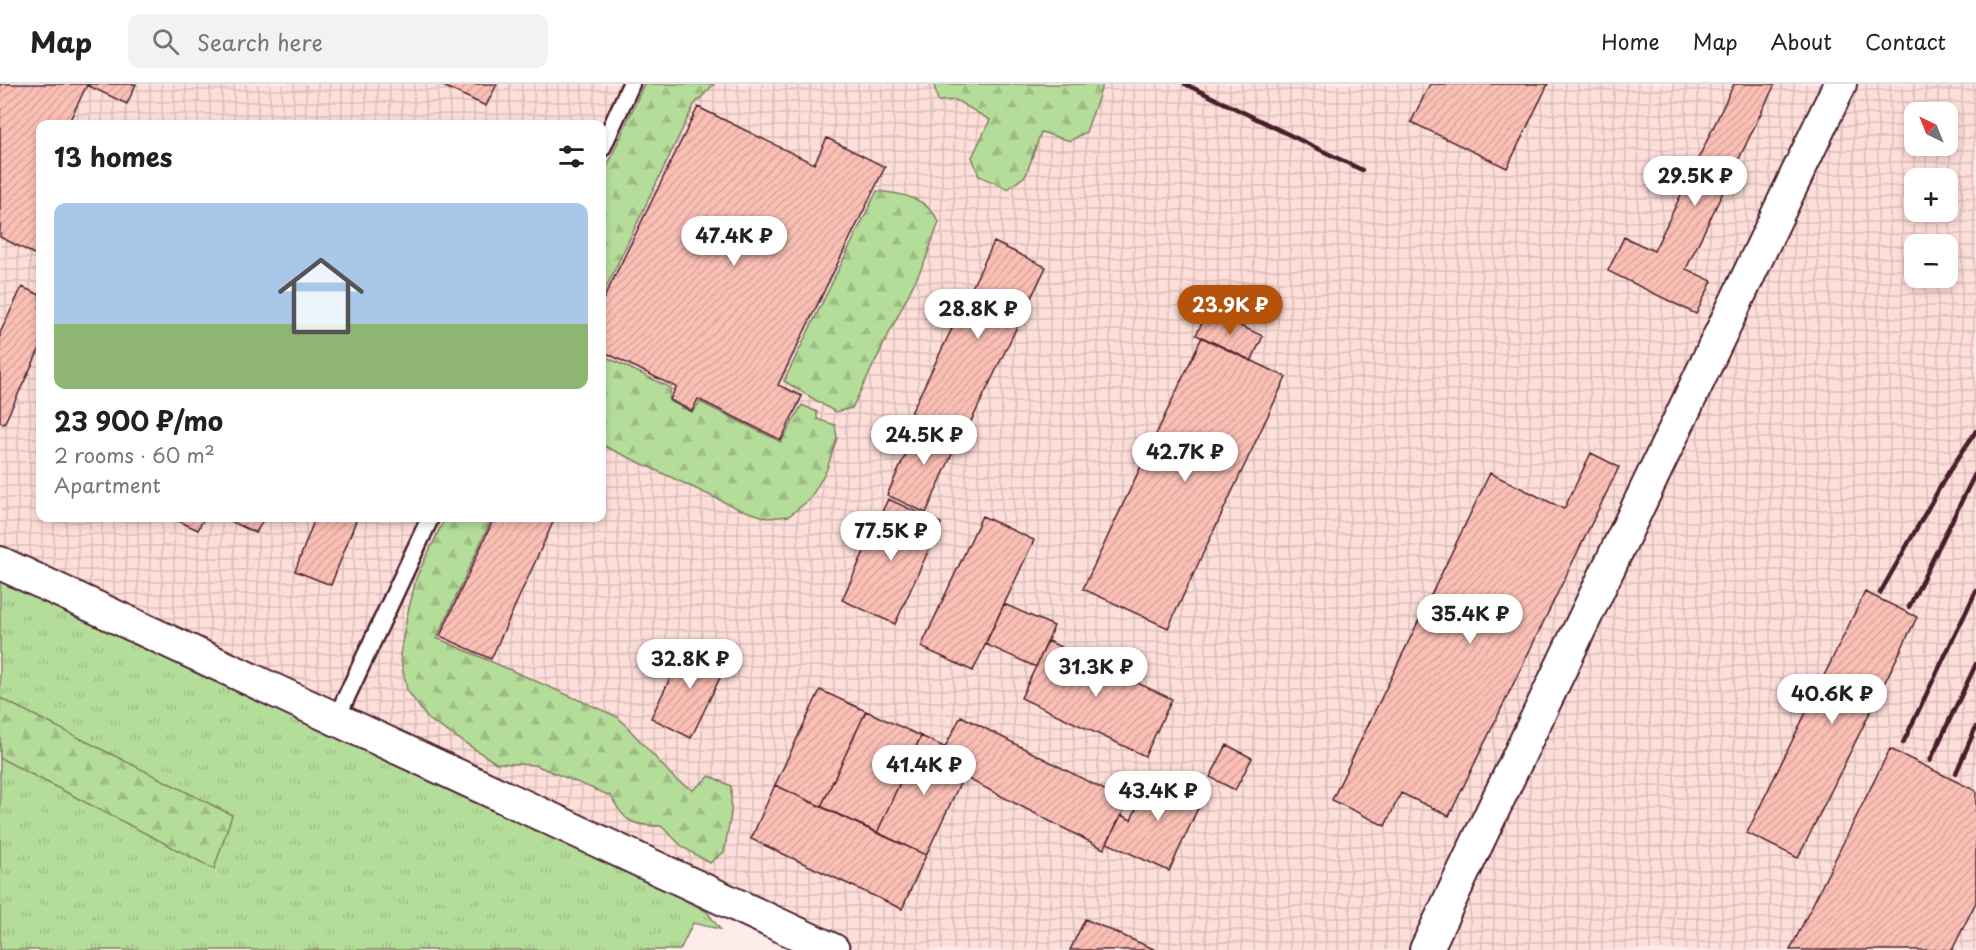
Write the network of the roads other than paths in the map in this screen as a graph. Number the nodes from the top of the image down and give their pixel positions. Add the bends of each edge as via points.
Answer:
1 (631, 84) edge
2 (1840, 84) edge
3 (606, 139) edge
4 (427, 522) edge
5 (0, 563) edge
6 (336, 719) junction
7 (816, 946) edge
8 (1426, 950) edge

1 - 3 lane
2 - 8 street
4 - 6 lane
5 - 6 street
6 - 7 street

